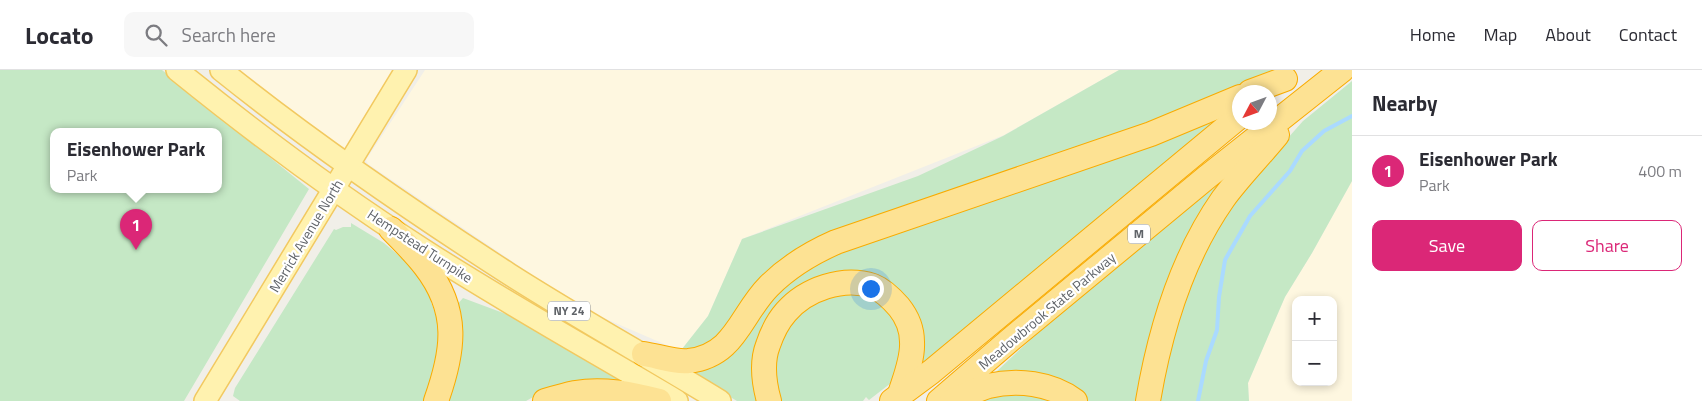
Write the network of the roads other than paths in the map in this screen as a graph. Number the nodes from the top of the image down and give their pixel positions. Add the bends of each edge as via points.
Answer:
1 (176, 70) edge
2 (221, 70) edge
3 (406, 70) edge
4 (1342, 70) edge
5 (1282, 80) edge
6 (1269, 85) edge
7 (1232, 100) edge
8 (1304, 100) junction
9 (1232, 123) edge
10 (348, 166) junction
11 (334, 190) junction
12 (392, 229) junction
13 (644, 354) junction
14 (896, 398) edge
15 (205, 401) edge
16 (436, 401) edge
17 (545, 401) edge
18 (659, 401) edge
19 (677, 401) edge
20 (720, 401) edge
21 (768, 401) edge
22 (939, 401) edge
23 (952, 401) edge
24 (1075, 401) edge
25 (1148, 401) edge

1 - 11 main road, Hempstead Turnpike / NY 24
2 - 10 main road, Hempstead Turnpike / NY 24
3 - 10 main road, Merrick Avenue North
4 - 8 highway, Meadowbrook State Parkway / M
5 - 6 highway
7 - 13 highway via 1151,134 819,250 797,262 773,282 748,312 730,342 710,356 688,362
8 - 22 highway, Meadowbrook State Parkway / M
8 - 25 highway via 1222,200 1197,243 1165,322
9 - 14 highway, Meadowbrook State Parkway / M
10 - 11 main road, Merrick Avenue North
10 - 13 main road, Hempstead Turnpike / NY 24 via 509,274
11 - 12 main road, Hempstead Turnpike / NY 24
11 - 15 main road, Merrick Avenue North
12 - 16 highway via 430,273 448,311 451,329 449,360
12 - 19 main road, Hempstead Turnpike / NY 24
13 - 20 main road, Hempstead Turnpike / NY 24
14 - 21 highway via 910,360 912,342 908,322 891,297 873,286 854,282 816,290 804,296 777,323 767,346 764,364
17 - 18 highway via 575,393 605,391
23 - 24 highway via 987,387 1016,383 1044,386

